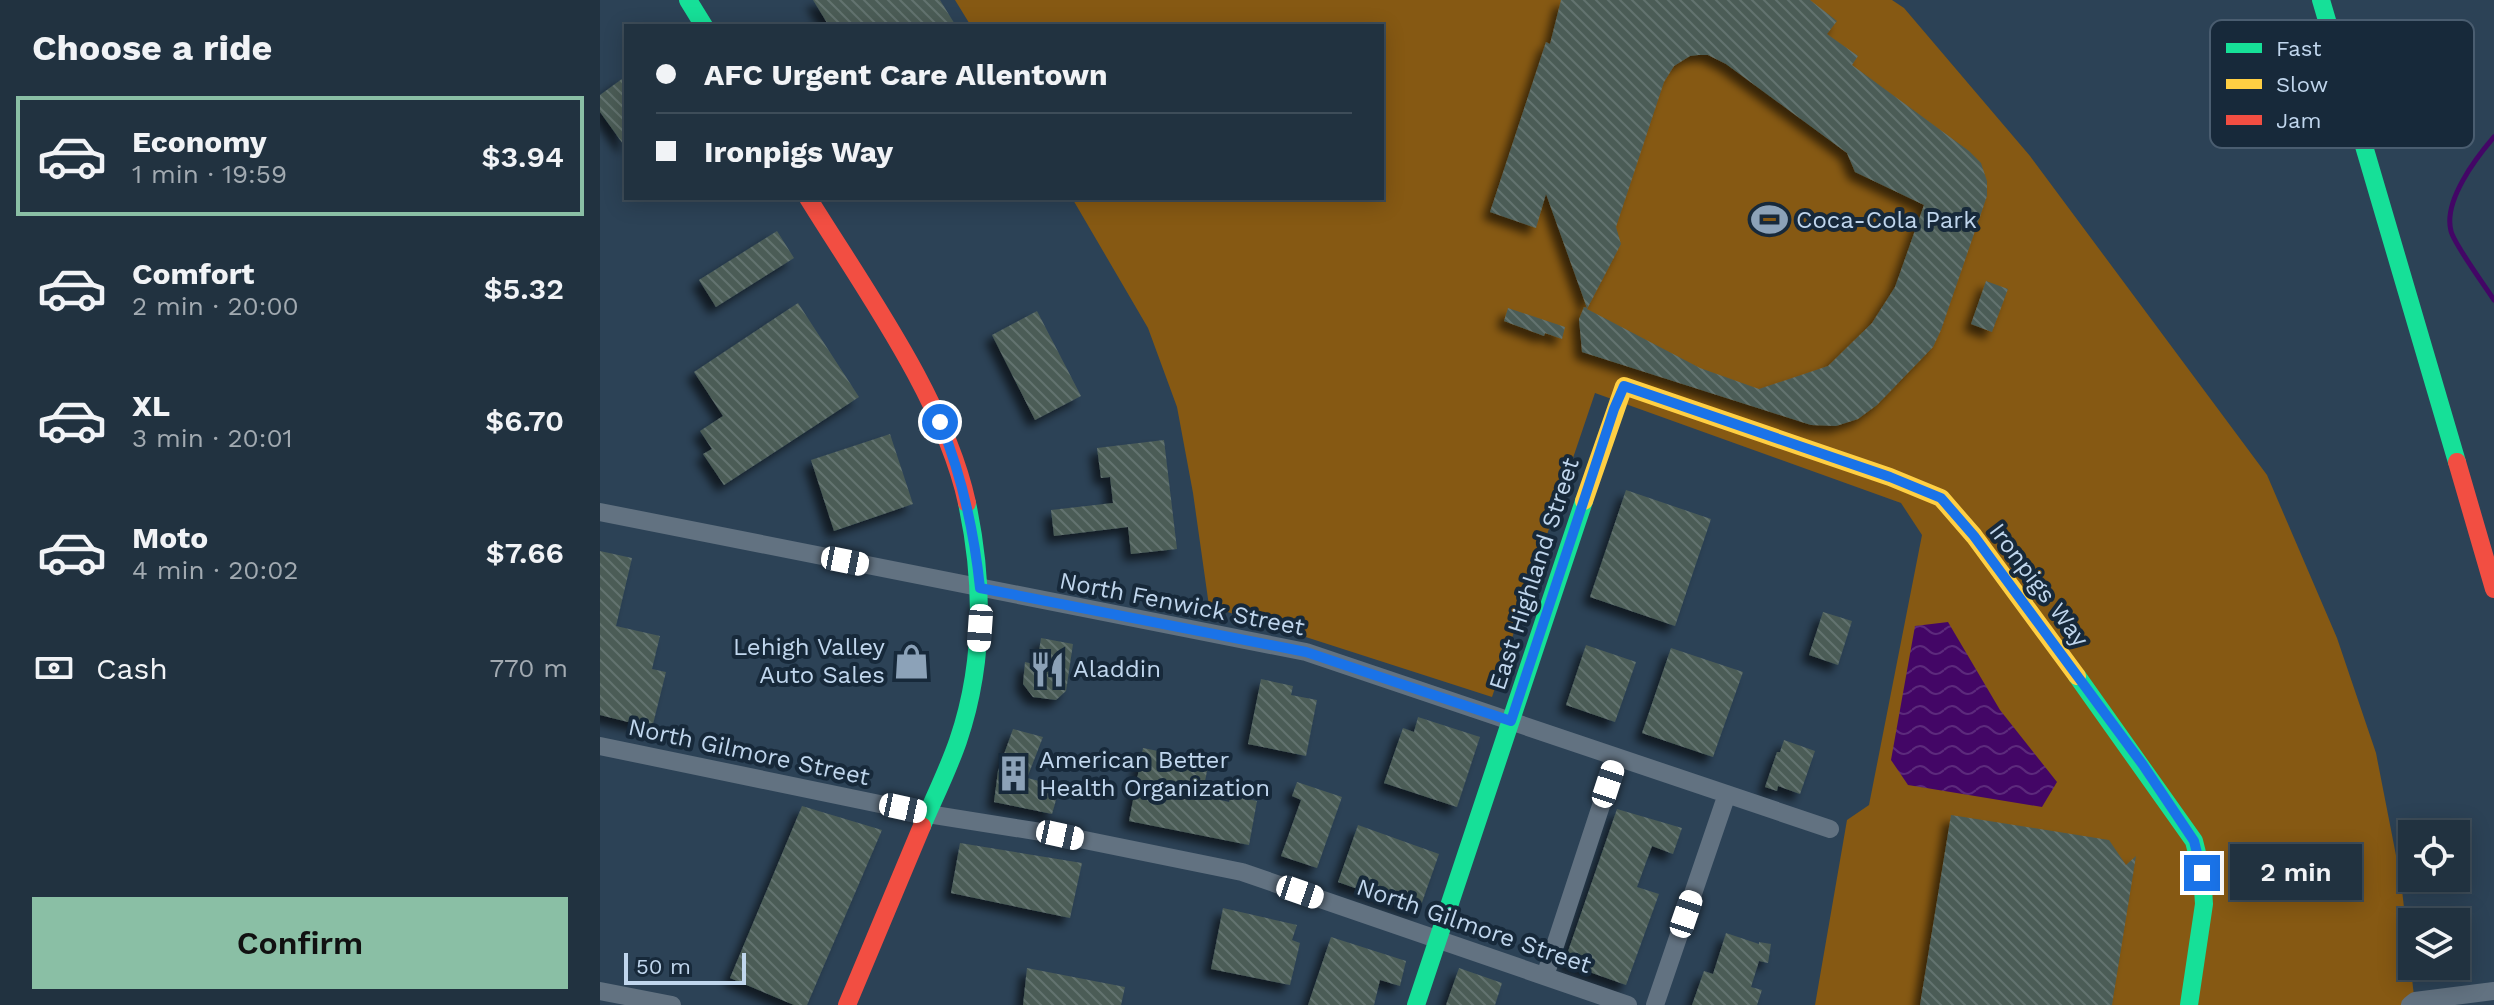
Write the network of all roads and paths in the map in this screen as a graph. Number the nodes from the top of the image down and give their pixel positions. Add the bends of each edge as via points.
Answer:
1 (688, 0) edge
2 (2321, 0) edge
3 (2327, 20) edge
4 (703, 24) edge
5 (2364, 148) edge
6 (809, 200) edge
7 (1624, 386) joint
8 (600, 512) edge
9 (980, 588) junction
10 (2494, 589) edge
11 (1511, 721) junction
12 (600, 746) edge
13 (1617, 757) junction
14 (1727, 794) junction
15 (928, 814) junction
16 (1830, 829) dead end
17 (1438, 940) junction
18 (1545, 976) junction
19 (600, 991) edge
20 (2494, 991) edge
21 (672, 1005) edge
22 (847, 1005) edge
23 (1416, 1005) edge
24 (1628, 1005) edge
25 (1655, 1005) edge
26 (2189, 1005) edge
27 (2410, 1005) edge

1 - 4 street
2 - 3 street
5 - 10 street
6 - 9 street via 940,422 966,496
7 - 11 street, East Highland Street
7 - 26 street, Ironpigs Way via 1941,498 2100,706 2194,841 2204,904
8 - 9 street, North Fenwick Street
9 - 11 street, North Fenwick Street via 1306,652
9 - 15 street via 978,655 970,698
11 - 13 street, North Fenwick Street
11 - 17 street, East Highland Street
12 - 15 street, North Gilmore Street
13 - 14 street, North Fenwick Street
13 - 18 street
14 - 16 street, North Fenwick Street
14 - 25 street
15 - 17 street, North Gilmore Street via 1242,872
15 - 22 street
17 - 18 street, North Gilmore Street
17 - 23 street, East Highland Street
18 - 24 street, North Gilmore Street
19 - 21 street
20 - 27 street

